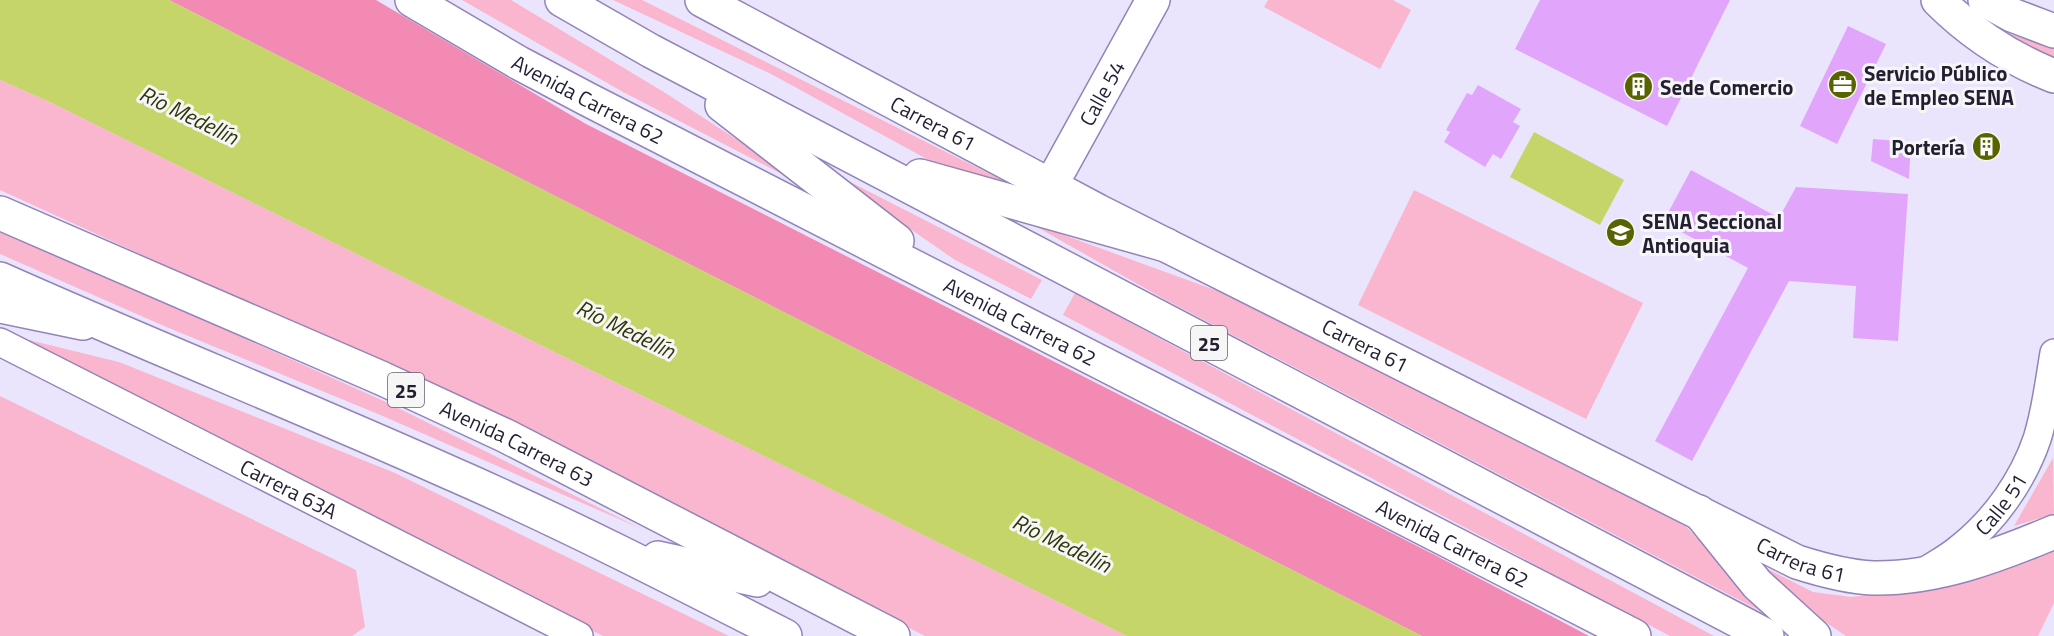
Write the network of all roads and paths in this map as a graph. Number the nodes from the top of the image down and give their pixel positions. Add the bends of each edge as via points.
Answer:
1 (412, 0) edge
2 (562, 0) edge
3 (702, 0) edge
4 (1153, 0) edge
5 (1938, 0) edge
6 (1984, 0) edge
7 (2054, 31) edge
8 (651, 51) junction
9 (2054, 76) edge
10 (855, 158) junction
11 (1051, 185) junction
12 (0, 213) edge
13 (1166, 245) junction
14 (0, 279) edge
15 (962, 291) junction
16 (0, 306) edge
17 (114, 329) junction
18 (0, 342) edge
19 (2054, 353) edge
20 (2045, 406) junction
21 (2054, 431) edge
22 (1699, 512) junction
23 (2054, 532) edge
24 (610, 547) junction
25 (1920, 574) junction
26 (801, 590) junction
27 (579, 636) edge
28 (785, 636) edge
29 (892, 636) edge
30 (1634, 636) edge
31 (1767, 636) edge
32 (1814, 636) edge

1 - 15 main road, Avenida Carrera 62 via 519,63
2 - 8 main road, 25
3 - 11 main road, Carrera 61
4 - 11 main road, Calle 54
5 - 9 main road via 1975,32
6 - 7 main road
8 - 10 main road, 25
8 - 15 main road
10 - 13 main road
10 - 31 main road, 25
11 - 13 main road, Carrera 61
12 - 26 main road, Avenida Carrera 63 / 25 via 495,431
13 - 22 main road, Carrera 61
14 - 17 main road
15 - 30 main road, Avenida Carrera 62
16 - 17 main road
17 - 24 main road via 447,471
18 - 27 street, Carrera 63A
19 - 20 street, Calle 51
20 - 21 street, Calle 51
20 - 25 street, Calle 51 via 2024,471 2008,496 1960,548
22 - 25 main road, Carrera 61 via 1797,562 1833,573 1873,578
22 - 32 main road via 1757,584
23 - 25 main road, Carrera 61 via 2009,551
24 - 26 main road
24 - 28 main road
26 - 29 main road, Avenida Carrera 63 / 25

